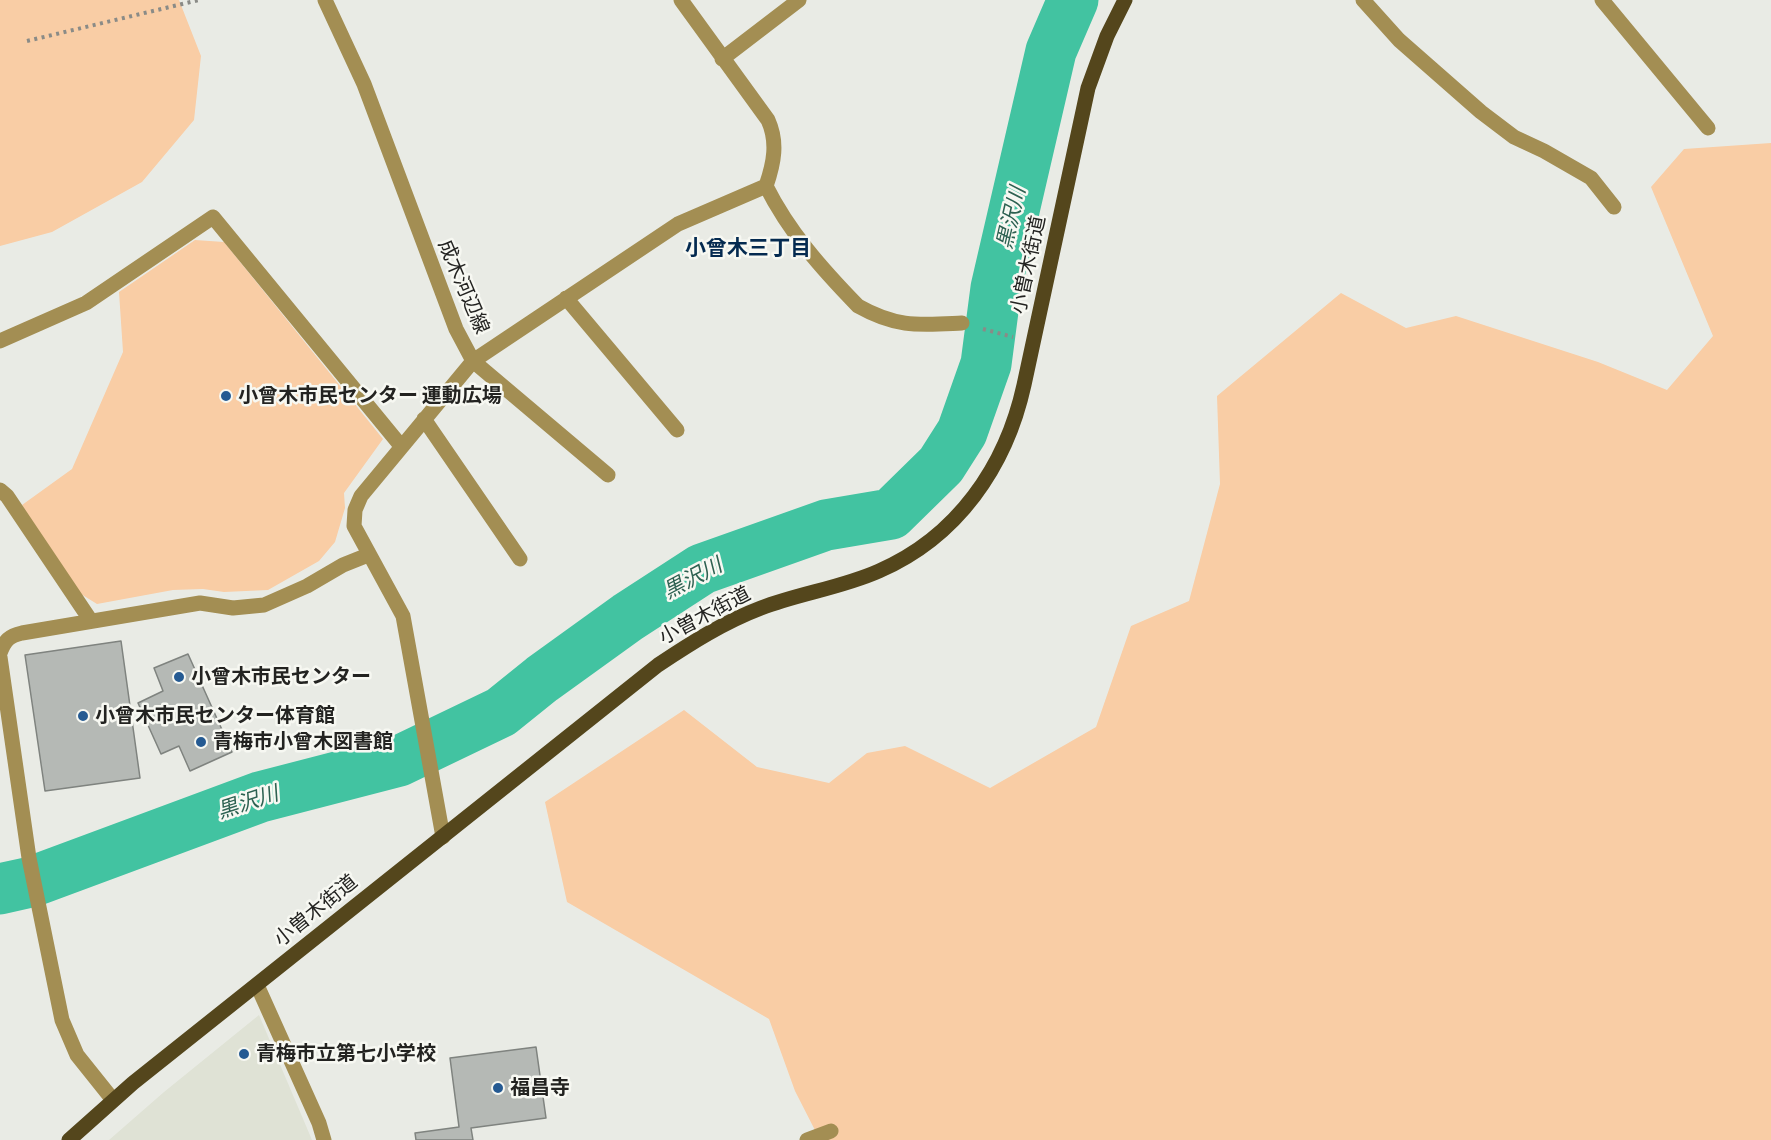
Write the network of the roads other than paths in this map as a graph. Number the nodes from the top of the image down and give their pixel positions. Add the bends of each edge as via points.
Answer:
1 (326, 0) edge
2 (681, 0) edge
3 (799, 0) edge
4 (1125, 0) edge
5 (1363, 0) edge
6 (1602, 0) edge
7 (722, 58) junction
8 (1708, 128) dead end
9 (766, 186) junction
10 (1614, 207) dead end
11 (566, 298) junction
12 (962, 323) road end
13 (0, 341) edge
14 (473, 362) junction
15 (424, 419) junction
16 (677, 430) dead end
17 (401, 446) junction
18 (608, 475) dead end
19 (0, 490) edge
20 (368, 555) junction
21 (520, 559) dead end
22 (91, 621) junction
23 (1, 647) edge
24 (443, 837) junction
25 (257, 985) junction
26 (113, 1100) junction
27 (831, 1131) dead end
28 (69, 1140) edge
29 (324, 1140) edge
30 (807, 1140) edge

1 - 14 street, 成木河辺線 via 364,84 456,329
2 - 7 street
3 - 7 street
4 - 24 main road, 小曽木街道 via 1088,88 1016,417 997,462 966,507 935,536 880,570 760,608 691,643 628,688
5 - 10 street via 1399,40 1481,112 1514,137 1591,178
6 - 8 street
7 - 9 street via 772,129 772,169
9 - 11 street via 678,224
9 - 12 street via 777,210 800,242 858,306 902,324
11 - 14 street
11 - 16 street
13 - 17 street via 86,303 213,217
14 - 15 street, 成木河辺線
14 - 18 street
15 - 17 street, 成木河辺線
15 - 21 street
17 - 20 street, 成木河辺線 via 361,496 355,510 354,526
19 - 22 street
20 - 22 street via 264,605 233,608 200,603
20 - 24 street, 成木河辺線 via 404,616
22 - 23 street via 10,636
23 - 26 street via 29,858 57,1001 70,1041
24 - 25 main road, 小曽木街道
25 - 26 main road, 小曽木街道
25 - 29 street
26 - 28 main road, 小曽木街道
27 - 30 street

